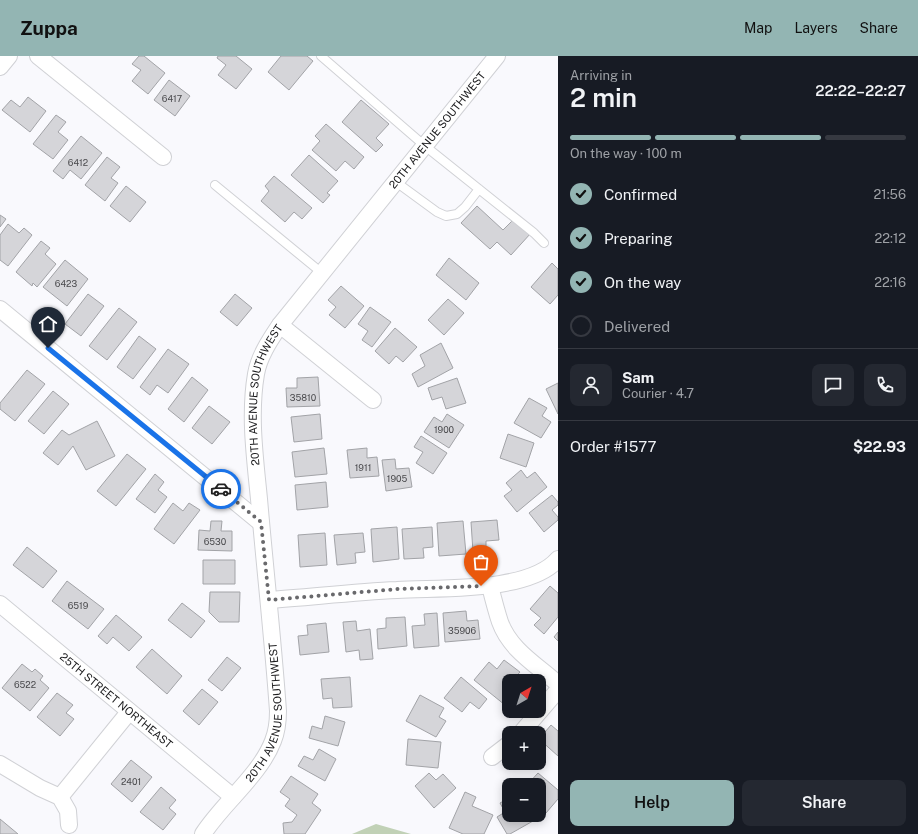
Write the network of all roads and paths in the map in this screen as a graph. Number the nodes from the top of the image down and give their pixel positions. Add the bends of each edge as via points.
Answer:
1 (9, 56) edge
2 (38, 56) edge
3 (321, 56) edge
4 (497, 56) edge
5 (0, 67) edge
6 (425, 146) junction
7 (163, 157) dead end
8 (396, 182) junction
9 (215, 185) dead end
10 (479, 189) junction
11 (544, 243) dead end
12 (322, 273) junction
13 (0, 309) edge
14 (280, 326) junction
15 (373, 400) dead end
16 (261, 522) junction
17 (558, 559) edge
18 (490, 586) junction
19 (269, 600) junction
20 (0, 604) edge
21 (558, 684) edge
22 (558, 690) edge
23 (129, 712) junction
24 (527, 726) edge
25 (502, 749) edge
26 (492, 757) dead end
27 (0, 764) edge
28 (60, 797) junction
29 (233, 797) junction
30 (69, 825) dead end
31 (203, 834) edge

1 - 5 street
2 - 7 street
3 - 6 lane
4 - 6 street, 20TH AVENUE SOUTHWEST
6 - 8 street, 20TH AVENUE SOUTHWEST
6 - 10 lane
8 - 10 lane via 446,216 457,214
8 - 12 street, 20TH AVENUE SOUTHWEST
9 - 12 lane
10 - 11 lane
12 - 14 street, 20TH AVENUE SOUTHWEST
13 - 16 street
14 - 15 street
14 - 16 street, 20TH AVENUE SOUTHWEST via 265,348 256,372 253,396 254,445
16 - 19 street, 20TH AVENUE SOUTHWEST
17 - 18 street via 541,572
18 - 19 street via 398,589
18 - 21 street via 500,622 510,642
19 - 29 street, 20TH AVENUE SOUTHWEST via 277,725 274,740 268,751
20 - 23 street, 25TH STREET NORTHEAST
22 - 24 street
23 - 28 street
23 - 29 street, 25TH STREET NORTHEAST
25 - 26 street
27 - 28 street
28 - 30 street via 68,811
29 - 31 street, 20TH AVENUE SOUTHWEST

